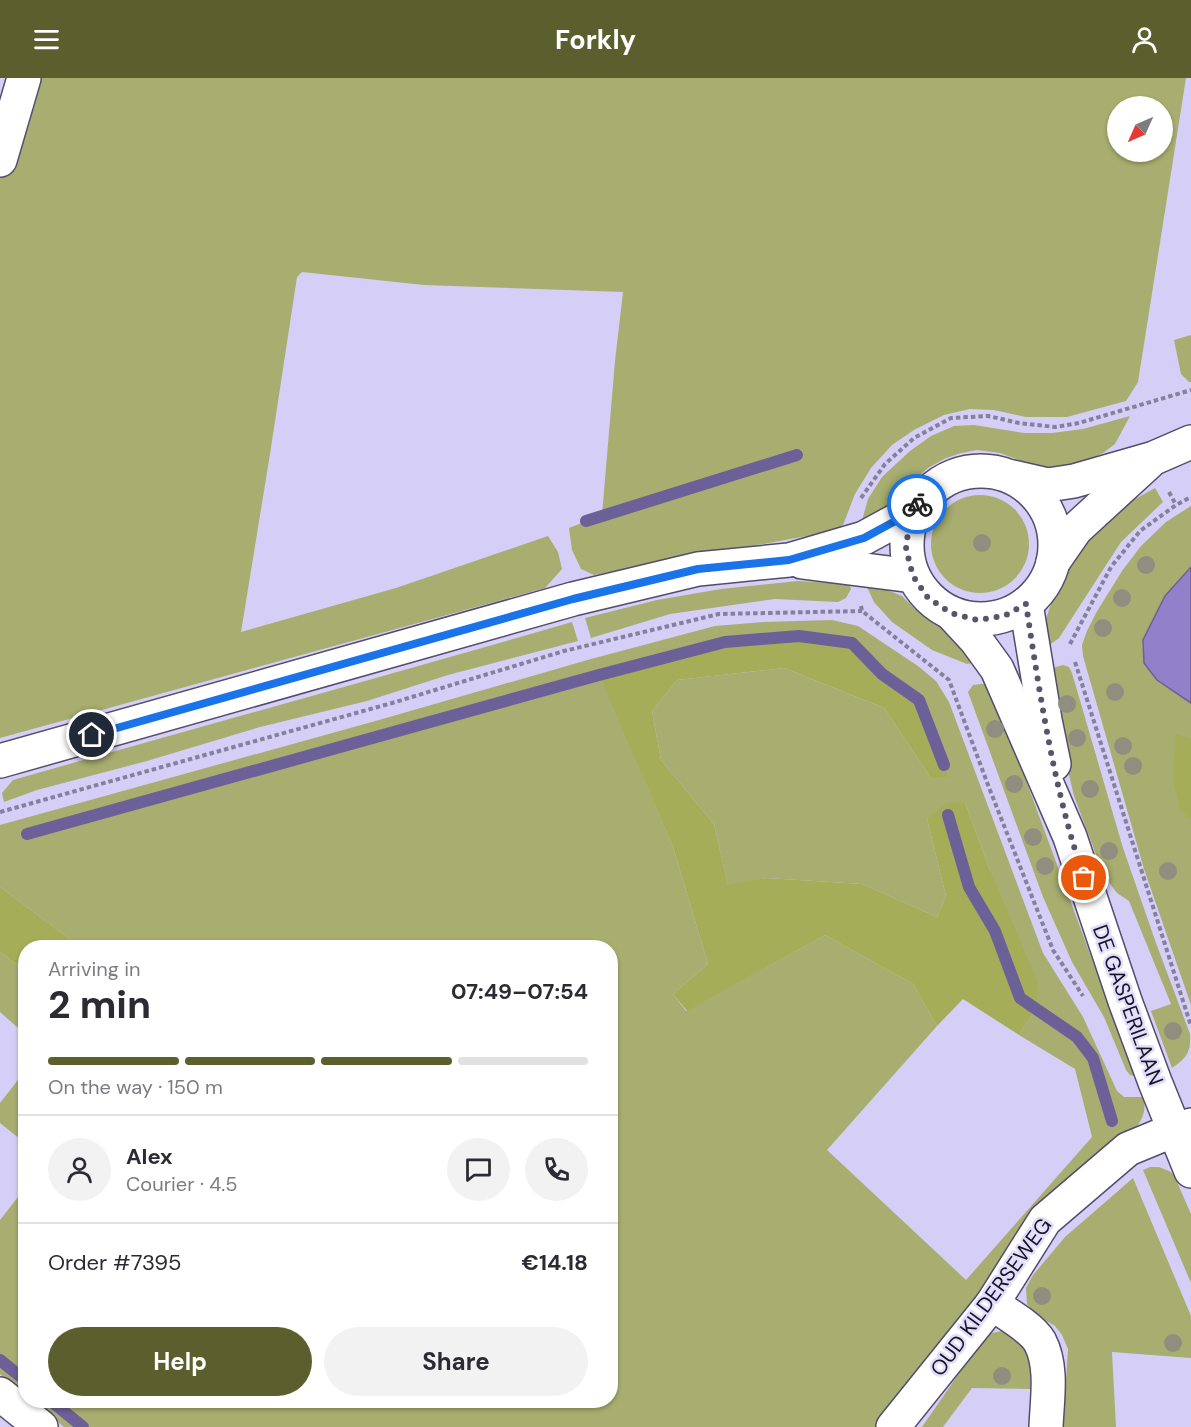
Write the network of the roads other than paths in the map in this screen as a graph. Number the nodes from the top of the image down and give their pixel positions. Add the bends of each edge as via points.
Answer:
1 (24, 78) edge
2 (0, 160) edge
3 (1191, 442) edge
4 (1154, 458) junction
5 (1011, 477) junction
6 (920, 501) junction
7 (851, 556) junction
8 (1053, 562) junction
9 (913, 576) junction
10 (1026, 604) junction
11 (951, 613) junction
12 (0, 761) edge
13 (1070, 837) junction
14 (1183, 1128) edge
15 (1191, 1171) edge
16 (992, 1304) junction
17 (0, 1394) edge
18 (41, 1427) edge
19 (893, 1427) edge
20 (1046, 1427) edge

1 - 2 street
3 - 4 street
4 - 5 street via 1048,485
4 - 8 street via 1076,529
5 - 6 street via 987,471 961,473 938,483
5 - 8 street via 1032,491 1047,511 1055,536
6 - 7 street via 899,519 864,538
6 - 9 street via 909,524 906,549
7 - 9 street
7 - 12 street via 698,569 573,599
8 - 10 street via 1044,585
9 - 11 street via 928,598
10 - 11 street via 1004,616 977,620
10 - 13 street, DE GASPERILAAN
11 - 13 street, DE GASPERILAAN via 997,669
13 - 14 street, DE GASPERILAAN via 1155,1082
14 - 15 street, DE GASPERILAAN
14 - 16 street, OUD KILDERSEWEG via 1128,1149 1045,1220
16 - 19 street, OUD KILDERSEWEG
16 - 20 street via 1040,1341 1048,1368
17 - 18 street

